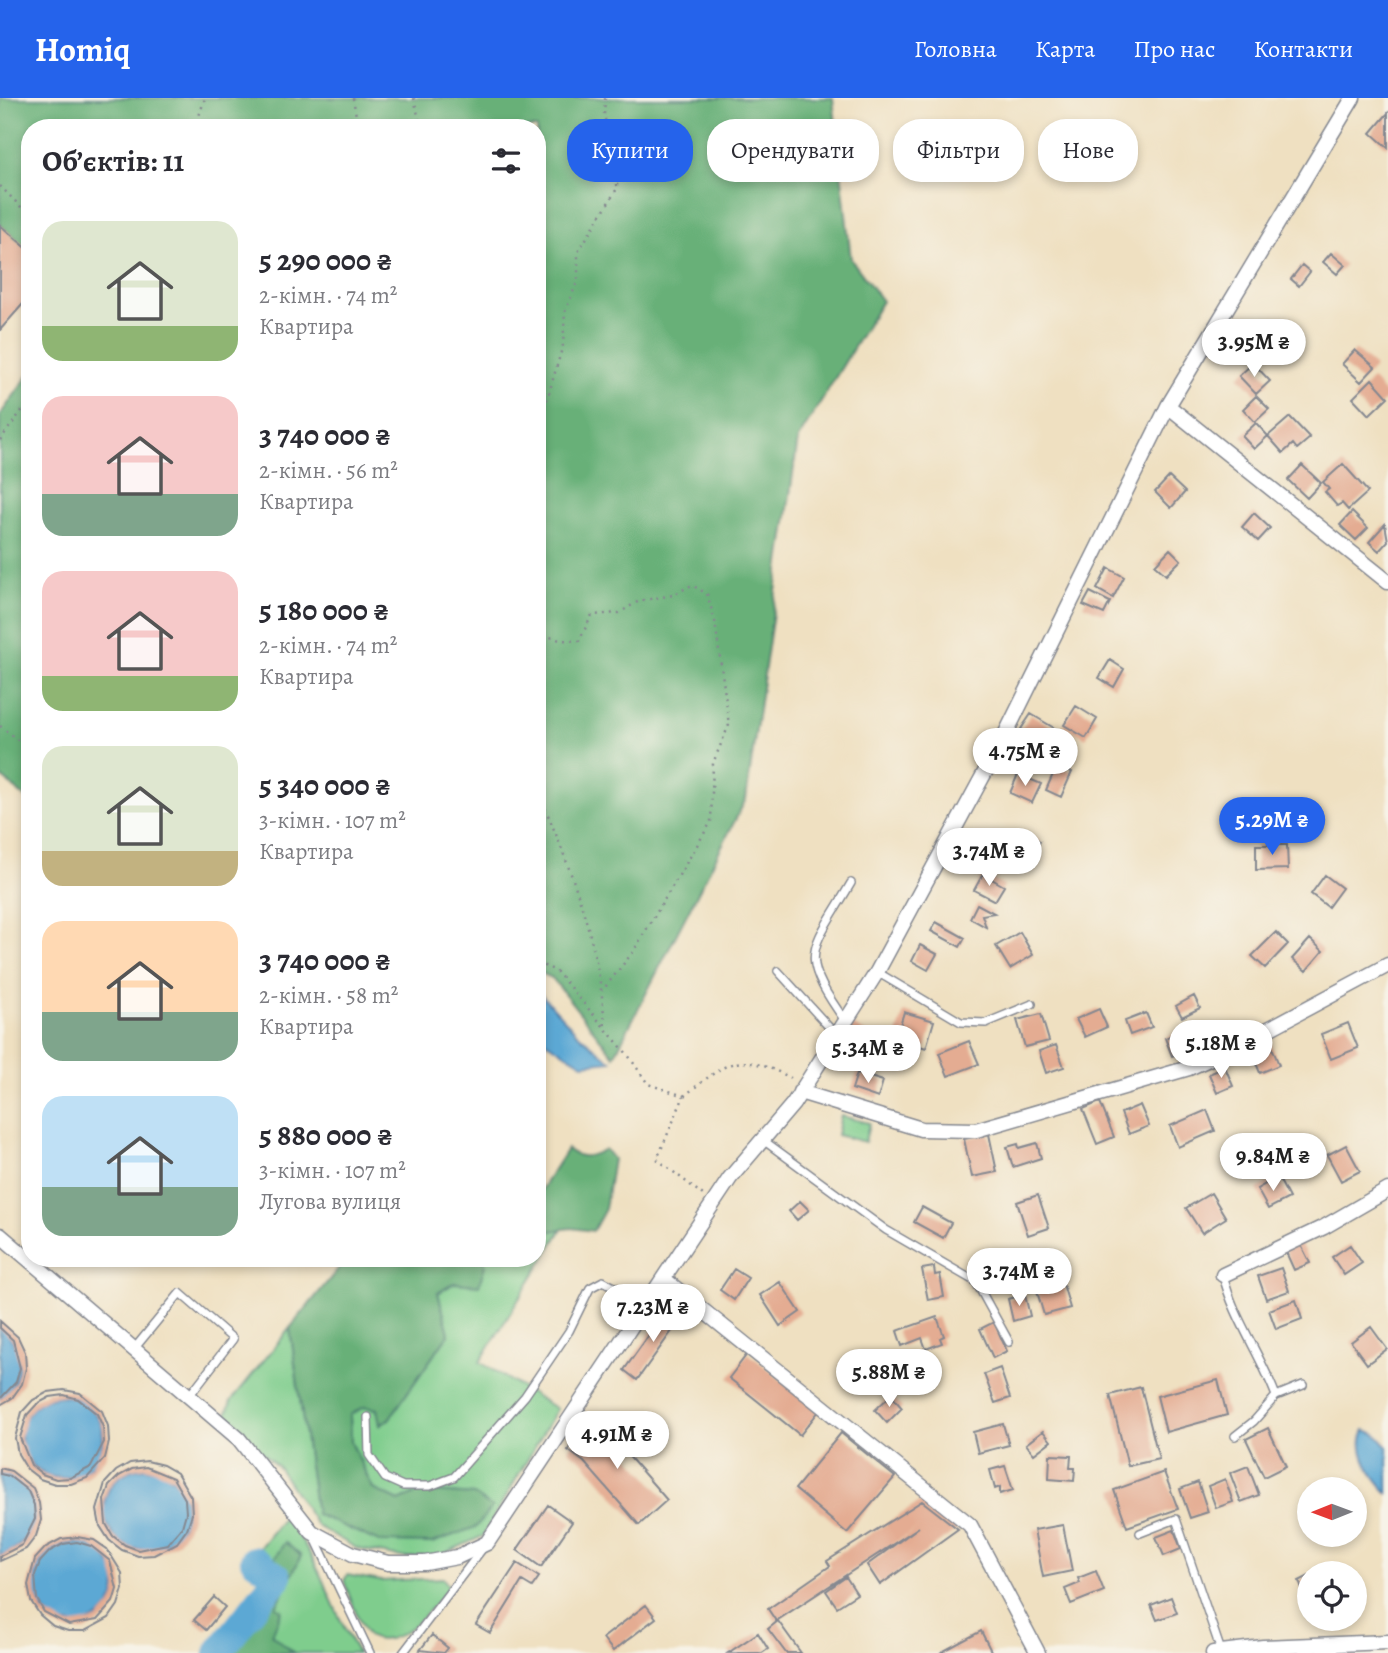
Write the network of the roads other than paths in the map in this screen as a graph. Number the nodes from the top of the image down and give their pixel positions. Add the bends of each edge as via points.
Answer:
1 (1353, 98) edge
2 (1168, 406) junction
3 (1388, 582) edge
4 (852, 883) dead end
5 (1388, 965) edge
6 (778, 971) dead end
7 (877, 972) junction
8 (1032, 1004) dead end
9 (847, 1022) junction
10 (838, 1036) junction
11 (802, 1089) junction
12 (763, 1140) junction
13 (1388, 1190) edge
14 (0, 1235) edge
15 (21, 1253) edge
16 (38, 1267) edge
17 (1223, 1275) joint
18 (664, 1279) junction
19 (646, 1305) junction
20 (1009, 1342) dead end
21 (134, 1349) junction
22 (1303, 1385) dead end
23 (188, 1396) junction
24 (1276, 1396) junction
25 (368, 1417) dead end
26 (1235, 1436) dead end
27 (312, 1532) junction
28 (1140, 1533) dead end
29 (487, 1543) junction
30 (1388, 1642) edge
31 (1217, 1652) edge
32 (370, 1653) edge
33 (403, 1653) edge
34 (1038, 1653) edge

1 - 2 street
2 - 3 street
2 - 7 street via 1004,737
4 - 9 lane via 818,940 812,962 819,984
5 - 11 street via 1189,1068 976,1130 921,1129
6 - 10 lane
7 - 8 lane via 961,1022 986,1023
7 - 9 street
9 - 10 street
10 - 11 street
11 - 12 street
12 - 18 street
12 - 20 lane via 886,1230 976,1282
13 - 17 street via 1324,1227
14 - 15 street
16 - 21 street
17 - 24 lane via 1228,1296
18 - 19 street
18 - 34 street via 970,1525
19 - 25 lane via 603,1281 590,1288 569,1331 525,1396 454,1477 430,1486 403,1486 385,1478 369,1455
19 - 29 street
21 - 23 street
21 - 23 lane via 180,1293 233,1339
22 - 24 lane
23 - 27 street via 239,1439
24 - 26 lane
27 - 29 street via 353,1554 388,1563 457,1557
27 - 32 lane
28 - 31 lane via 1176,1519
29 - 33 lane
30 - 31 street

